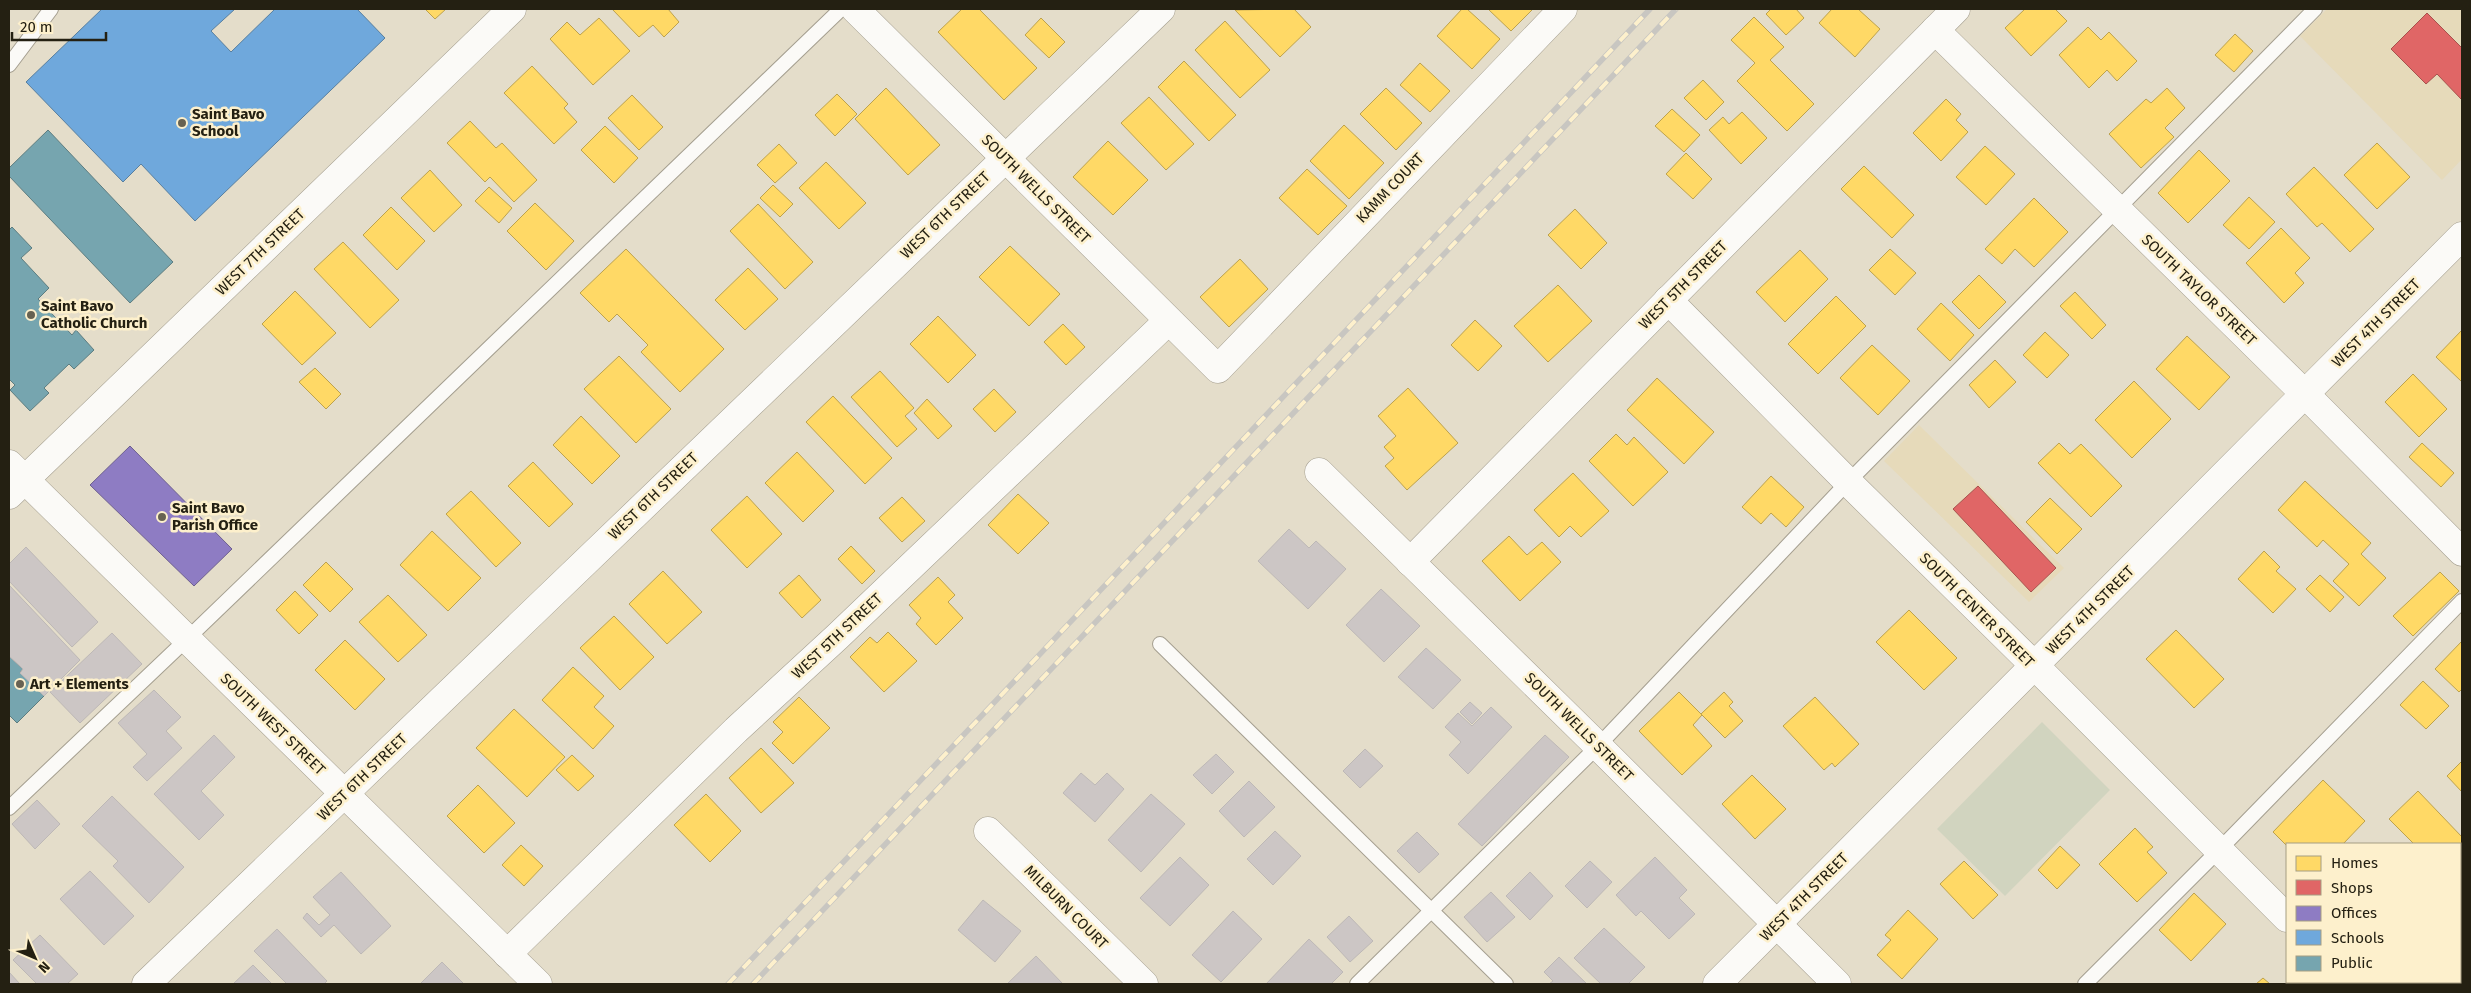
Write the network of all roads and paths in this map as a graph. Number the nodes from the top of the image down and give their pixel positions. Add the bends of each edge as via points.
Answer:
1 (51, 9) edge
2 (512, 9) edge
3 (841, 9) edge
4 (855, 9) edge
5 (1161, 9) edge
6 (1563, 9) edge
7 (1956, 9) edge
8 (2314, 9) edge
9 (1935, 30) junction
10 (9, 64) edge
11 (1004, 158) junction
12 (2117, 210) junction
13 (2462, 236) edge
14 (1668, 300) junction
15 (1168, 321) junction
16 (1218, 369) joint
17 (2305, 394) junction
18 (1319, 472) dead end
19 (14, 479) edge
20 (1848, 482) junction
21 (2462, 552) edge
22 (1410, 562) junction
23 (2462, 601) edge
24 (187, 639) junction
25 (1160, 644) dead end
26 (2035, 666) junction
27 (1598, 746) junction
28 (344, 794) junction
29 (9, 808) edge
30 (988, 831) dead end
31 (2220, 850) junction
32 (1430, 910) junction
33 (2286, 917) edge
34 (1776, 925) junction
35 (507, 954) junction
36 (146, 984) edge
37 (538, 984) edge
38 (1144, 984) edge
39 (1357, 984) edge
40 (1506, 984) edge
41 (1717, 984) edge
42 (1836, 984) edge
43 (2085, 984) edge

1 - 10 lane
2 - 19 street, WEST 7TH STREET
3 - 24 lane
4 - 11 street, SOUTH WELLS STREET
5 - 11 street, WEST 6TH STREET
6 - 16 street, KAMM COURT
7 - 9 street, WEST 5TH STREET
8 - 12 lane
9 - 12 street, SOUTH TAYLOR STREET
9 - 14 street, WEST 5TH STREET
11 - 15 street, SOUTH WELLS STREET
11 - 28 street, WEST 6TH STREET
12 - 17 street, SOUTH TAYLOR STREET
12 - 20 lane
13 - 17 street, WEST 4TH STREET
14 - 20 street, SOUTH CENTER STREET
14 - 22 street, WEST 5TH STREET
15 - 16 street, SOUTH WELLS STREET
15 - 35 street, WEST 5TH STREET via 736,730
17 - 21 street, SOUTH TAYLOR STREET
17 - 26 street, WEST 4TH STREET
18 - 22 street, SOUTH WELLS STREET
19 - 24 street, SOUTH WEST STREET
20 - 26 street, SOUTH CENTER STREET
20 - 27 lane
22 - 27 street, SOUTH WELLS STREET
23 - 31 lane
24 - 28 street, SOUTH WEST STREET
24 - 29 lane
25 - 32 lane
26 - 31 street, SOUTH CENTER STREET
26 - 34 street, WEST 4TH STREET
27 - 32 lane
27 - 34 street, SOUTH WELLS STREET
28 - 35 street, SOUTH WEST STREET
28 - 36 street, WEST 6TH STREET
30 - 38 street, MILBURN COURT
31 - 33 street, SOUTH CENTER STREET
31 - 43 lane
32 - 39 lane
32 - 40 lane
34 - 41 street, WEST 4TH STREET
34 - 42 street, SOUTH WELLS STREET
35 - 37 street, SOUTH WEST STREET

